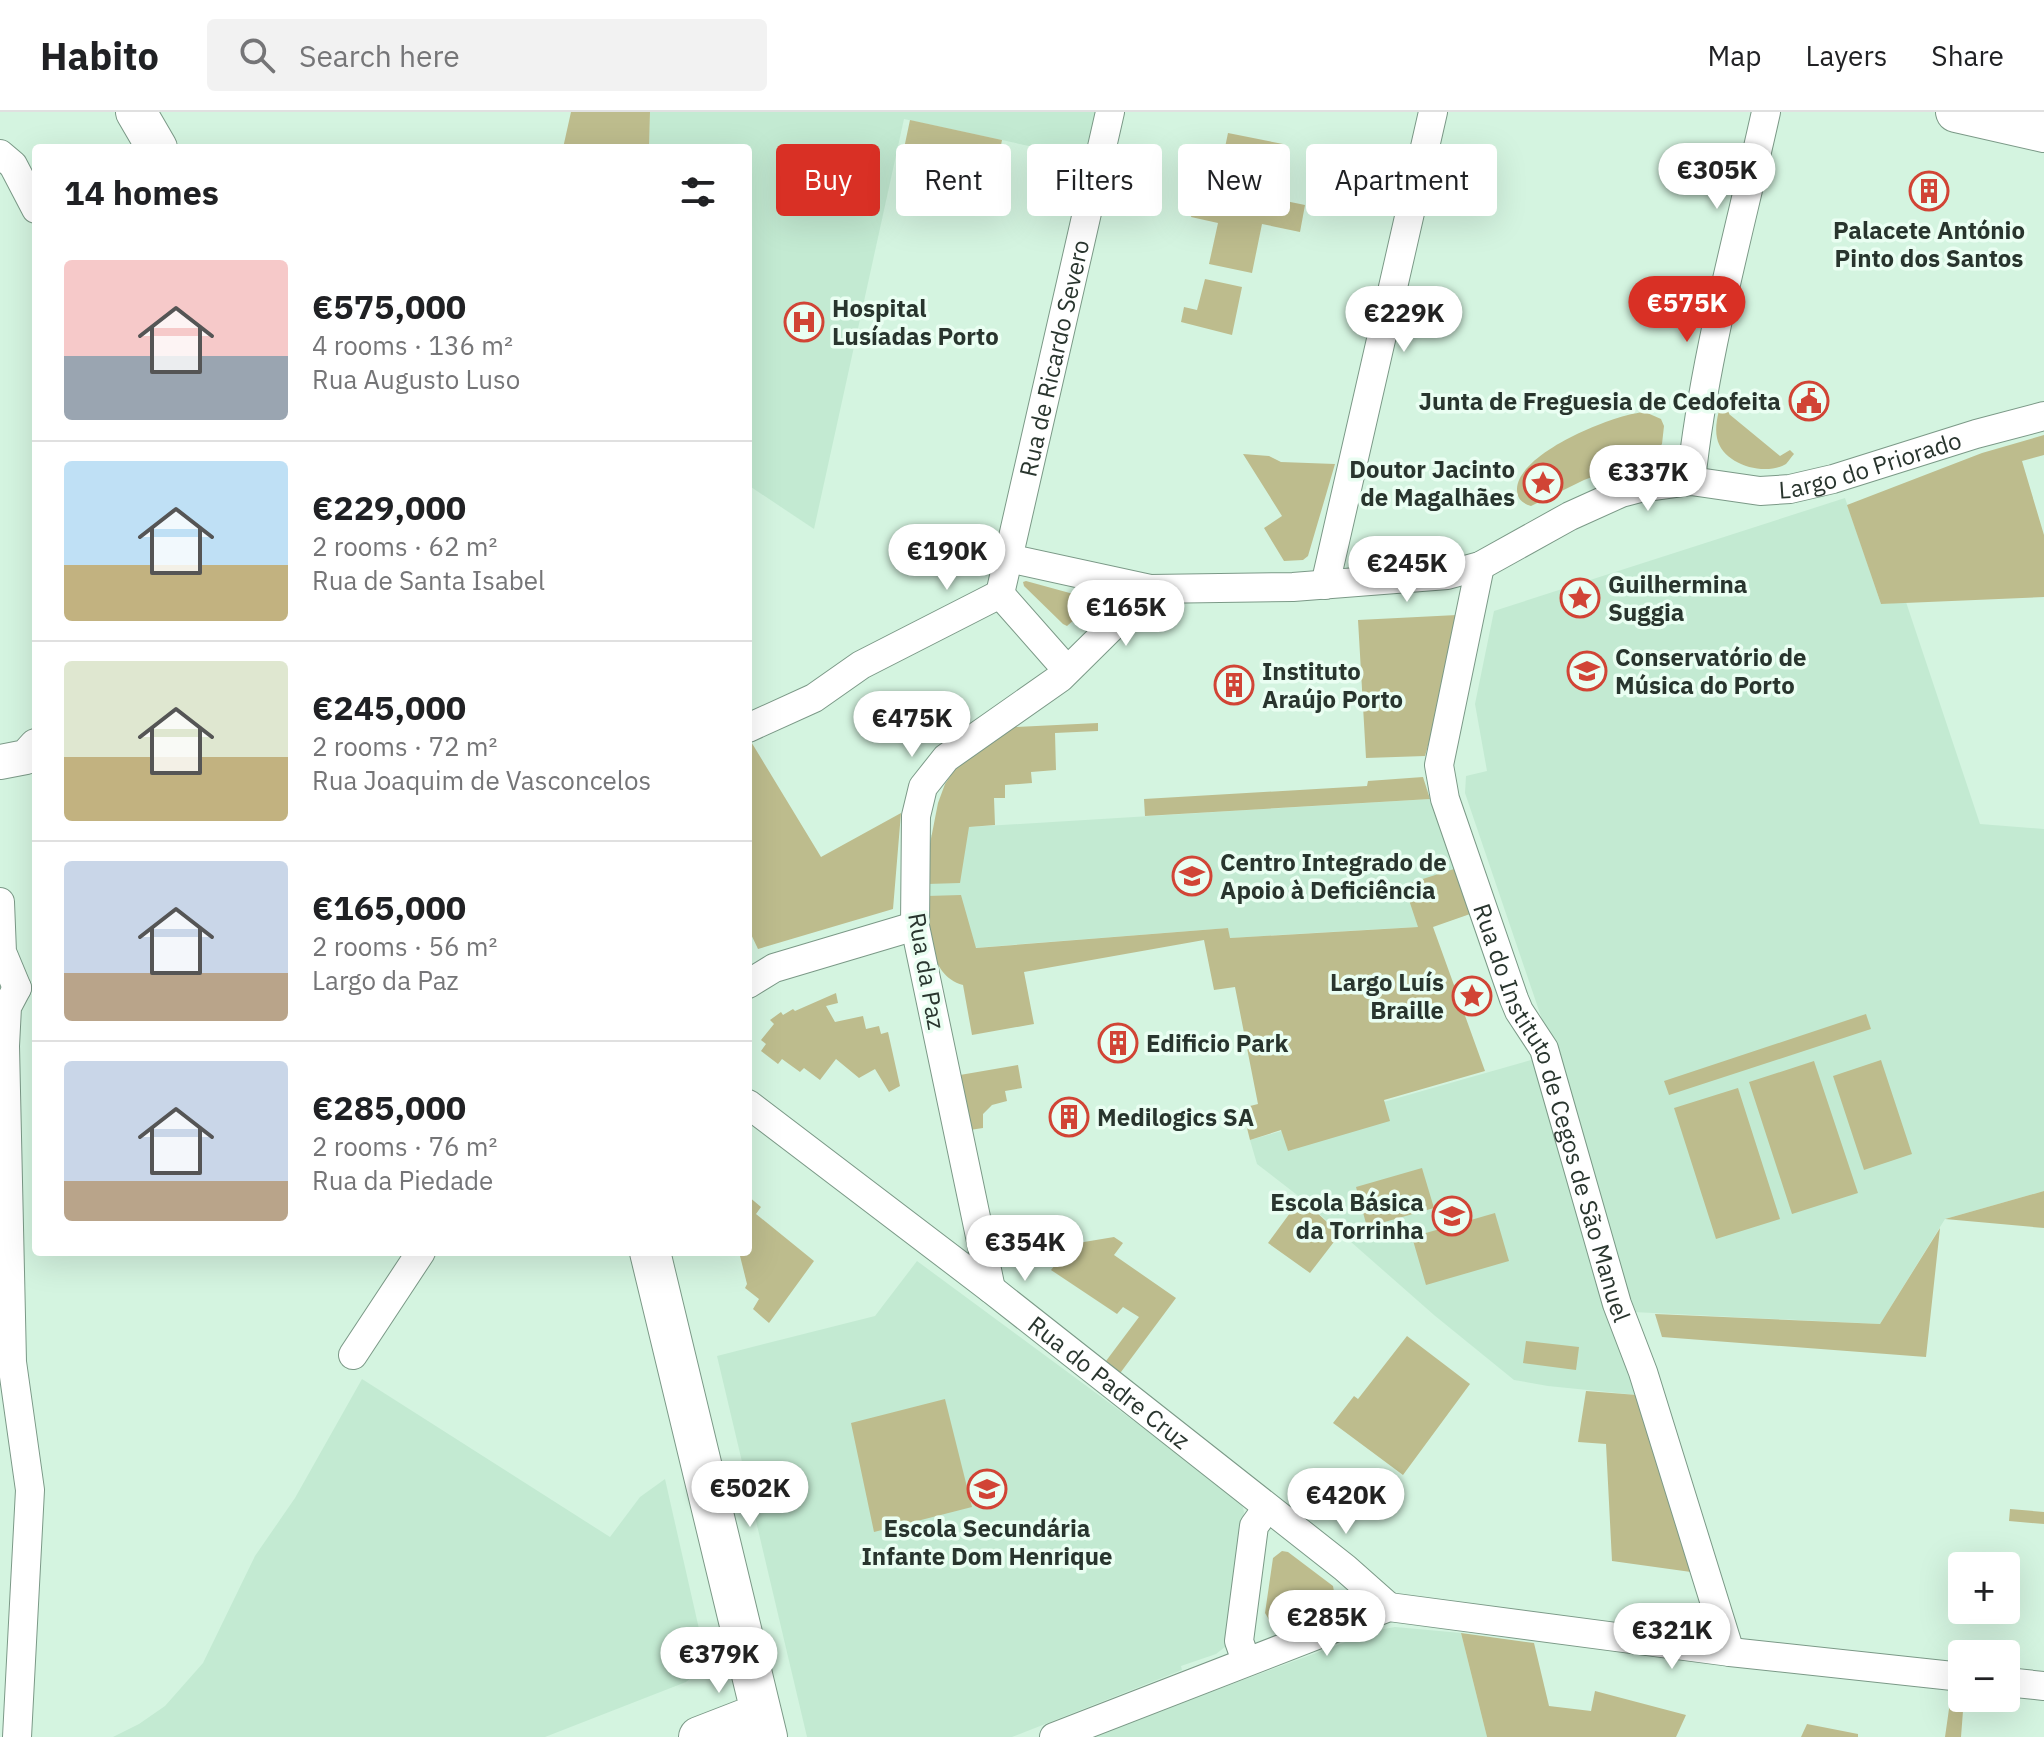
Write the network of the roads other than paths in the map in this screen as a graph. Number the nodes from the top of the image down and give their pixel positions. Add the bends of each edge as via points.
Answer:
1 (136, 112) edge
2 (1110, 112) edge
3 (1433, 112) edge
4 (1766, 112) edge
5 (1956, 112) edge
6 (2044, 132) edge
7 (155, 144) edge
8 (0, 154) edge
9 (32, 201) edge
10 (2044, 416) edge
11 (1691, 481) junction
12 (1008, 558) junction
13 (1480, 566) junction
14 (1325, 585) junction
15 (1150, 589) junction
16 (1000, 594) junction
17 (1067, 670) junction
18 (752, 726) edge
19 (32, 750) edge
20 (0, 762) edge
21 (0, 902) edge
22 (915, 926) junction
23 (752, 982) edge
24 (27, 988) edge
25 (752, 1107) edge
26 (418, 1256) edge
27 (651, 1256) edge
28 (991, 1289) junction
29 (353, 1355) dead end
30 (6, 1362) edge
31 (1267, 1508) junction
32 (1389, 1607) junction
33 (1730, 1652) junction
34 (1246, 1661) junction
35 (1948, 1675) edge
36 (2020, 1683) edge
37 (2044, 1686) edge
38 (764, 1725) edge
39 (17, 1737) edge
40 (699, 1737) edge
41 (1054, 1737) edge

1 - 7 main road
2 - 12 street, Rua de Ricardo Severo
3 - 14 street
4 - 11 street via 1707,377
5 - 6 main road
8 - 9 street via 13,165
10 - 11 street, Largo do Priorado via 1790,489 1760,491
11 - 13 street, Largo do Priorado via 1640,488 1595,503
12 - 15 street, Largo do Priorado
12 - 16 street, Rua de Ricardo Severo
13 - 14 street, Largo do Priorado via 1447,575
13 - 33 street, Rua do Instituto de Cegos de São Manuel via 1439,765 1445,799 1514,999 1544,1049 1617,1304
14 - 15 street, Largo do Priorado
15 - 17 street, Rua da Paz
16 - 17 street
16 - 18 street via 861,665 814,698
17 - 22 street, Rua da Paz via 946,758 923,787 916,816
19 - 20 street via 26,757
21 - 24 street via 2,952
22 - 23 street via 774,968
22 - 28 street, Rua da Paz
24 - 30 street via 7,1007
25 - 28 street, Rua do Padre Cruz
26 - 29 street
27 - 38 main road
28 - 31 street, Rua do Padre Cruz
30 - 39 street via 30,1490
31 - 32 street, Rua do Padre Cruz
31 - 34 street via 1254,1526 1252,1540 1239,1641
32 - 33 street
32 - 34 street
33 - 35 street
34 - 41 street
36 - 37 street
38 - 40 main road

